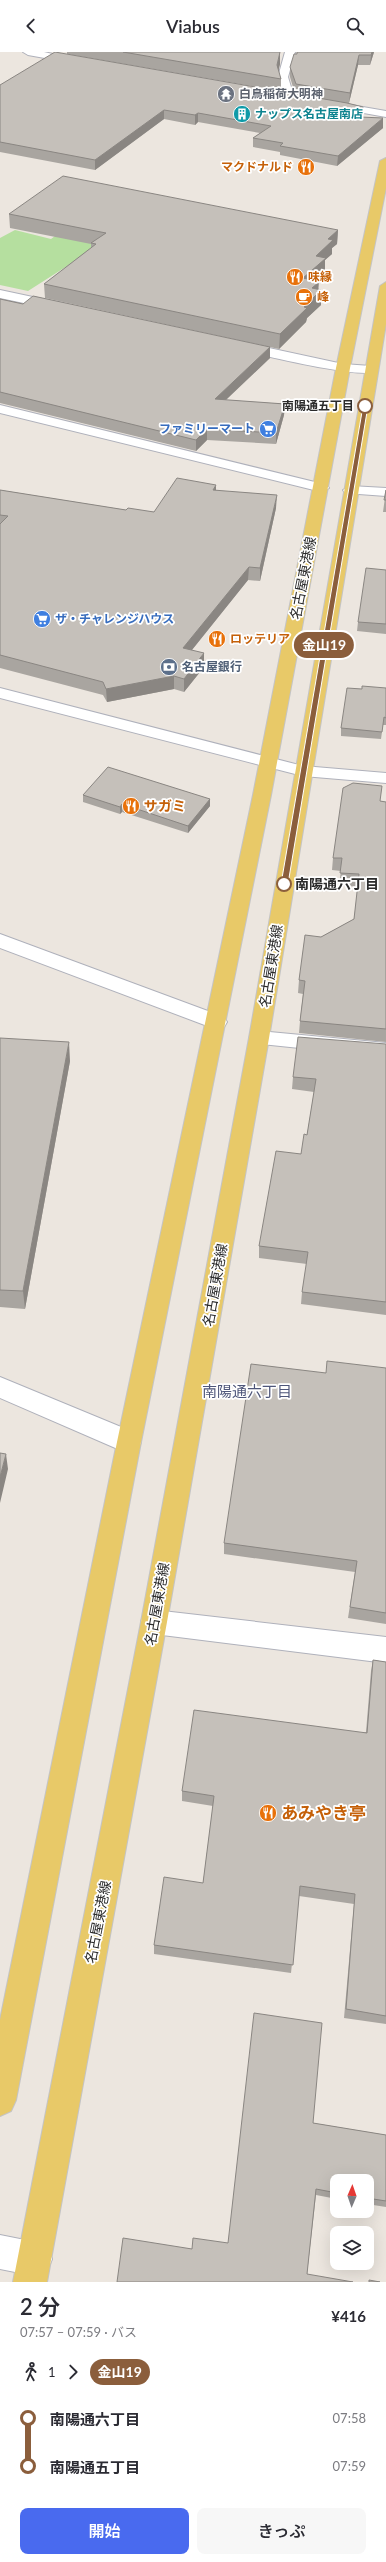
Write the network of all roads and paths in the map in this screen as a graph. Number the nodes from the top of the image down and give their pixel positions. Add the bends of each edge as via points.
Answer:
1 (28, 52) edge
2 (290, 52) edge
3 (83, 57) edge
4 (273, 94) edge
5 (327, 103) edge
6 (386, 114) edge
7 (386, 161) edge
8 (386, 286) edge
9 (0, 294) edge
10 (69, 309) edge
11 (230, 344) edge
12 (343, 368) junction
13 (372, 370) junction
14 (0, 409) edge
15 (322, 488) junction
16 (350, 490) junction
17 (386, 492) edge
18 (0, 693) edge
19 (267, 762) junction
20 (303, 771) junction
21 (386, 778) edge
22 (0, 941) edge
23 (217, 1022) junction
24 (259, 1038) junction
25 (386, 1050) edge
26 (0, 1387) edge
27 (129, 1442) junction
28 (154, 1622) junction
29 (386, 1650) edge
30 (0, 2100) edge
31 (0, 2252) edge
32 (33, 2271) edge

1 - 3 street via 70,59
2 - 4 street via 283,77 292,97
5 - 6 street
7 - 12 main road, 名古屋東港線
8 - 13 main road, 名古屋東港線
9 - 10 street
11 - 12 street
12 - 13 street
12 - 15 main road, 名古屋東港線
13 - 16 main road, 名古屋東港線
14 - 15 street
15 - 19 main road, 名古屋東港線
16 - 17 street
16 - 20 main road, 名古屋東港線
18 - 19 street
19 - 20 street
19 - 23 main road, 名古屋東港線
20 - 21 street
20 - 24 main road, 名古屋東港線
22 - 23 street
23 - 27 main road, 名古屋東港線
24 - 25 street
24 - 28 main road, 名古屋東港線
26 - 27 street
27 - 30 main road, 名古屋東港線
28 - 29 street
28 - 32 main road, 名古屋東港線
31 - 32 street

